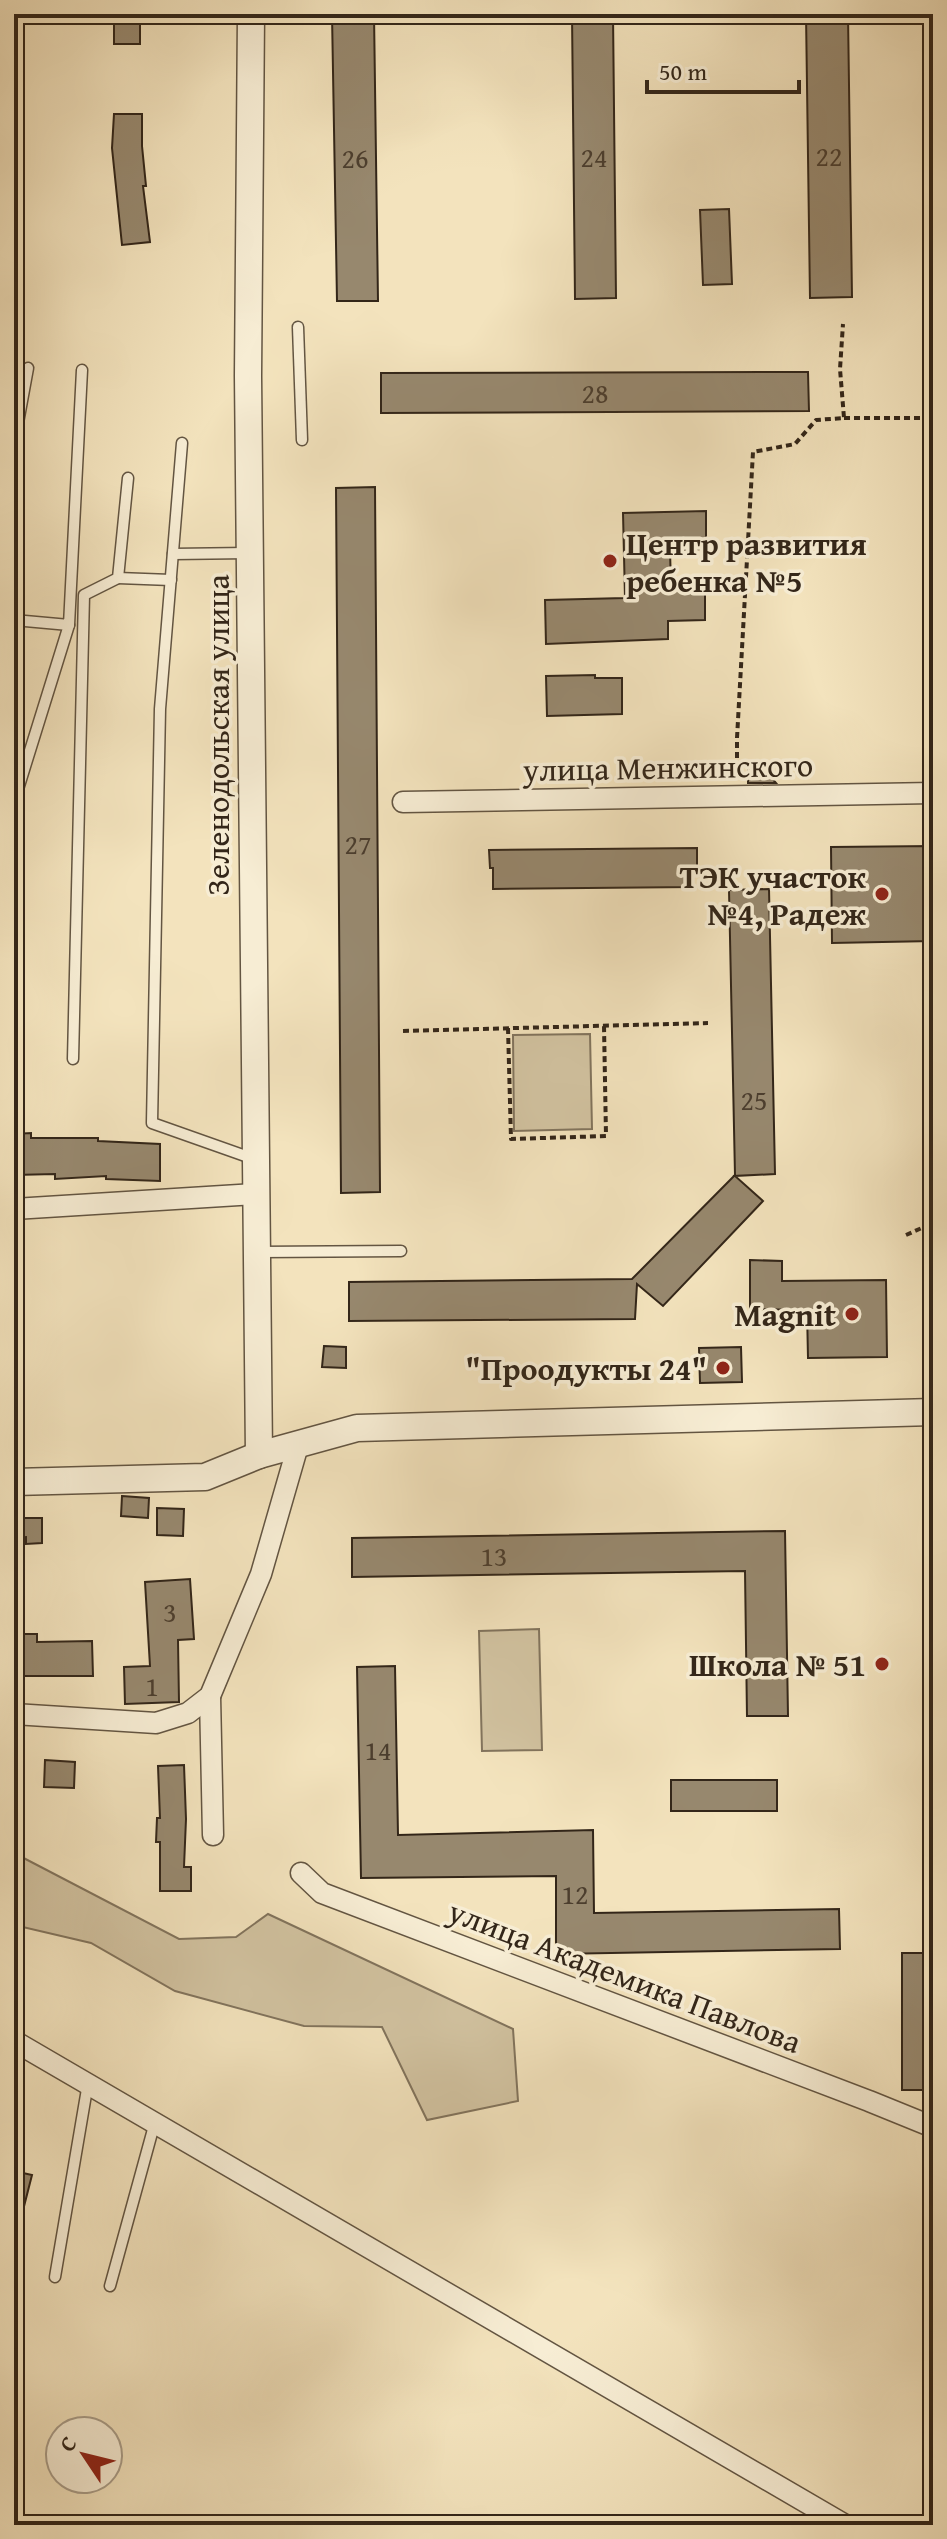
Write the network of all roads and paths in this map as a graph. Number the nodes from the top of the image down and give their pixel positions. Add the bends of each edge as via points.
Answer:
1 (251, 14) edge
2 (843, 324) dead end
3 (298, 327) dead end
4 (28, 368) dead end
5 (82, 370) dead end
6 (844, 418) junction
7 (933, 418) edge
8 (15, 439) edge
9 (302, 440) dead end
10 (182, 443) dead end
11 (128, 478) dead end
12 (250, 552) junction
13 (173, 554) junction
14 (118, 578) junction
15 (171, 580) junction
16 (14, 620) edge
17 (69, 625) junction
18 (933, 793) edge
19 (737, 796) junction
20 (14, 802) edge
21 (403, 802) dead end
22 (708, 1023) dead end
23 (604, 1026) junction
24 (508, 1028) junction
25 (403, 1031) dead end
26 (73, 1059) dead end
27 (254, 1159) junction
28 (255, 1194) junction
29 (14, 1209) edge
30 (933, 1223) edge
31 (906, 1235) dead end
32 (401, 1251) dead end
33 (258, 1252) junction
34 (933, 1412) edge
35 (299, 1442) junction
36 (259, 1455) junction
37 (14, 1482) edge
38 (210, 1696) junction
39 (14, 1714) edge
40 (213, 1835) dead end
41 (301, 1873) dead end
42 (14, 2041) edge
43 (88, 2083) junction
44 (155, 2121) junction
45 (933, 2127) edge
46 (55, 2277) dead end
47 (110, 2286) dead end
48 (845, 2525) edge

1 - 12 street, Зеленодольская улица
2 - 6 path
3 - 9 lane
4 - 8 lane
5 - 17 lane
6 - 7 path
6 - 19 path via 816,420 795,444 753,452
10 - 13 lane
11 - 14 lane
12 - 13 lane
12 - 27 street, Зеленодольская улица
13 - 15 lane
14 - 15 lane
14 - 26 lane via 84,595
15 - 27 lane via 160,709 152,1123
16 - 17 lane
17 - 20 lane
18 - 19 street, улица Менжинского
19 - 21 street, улица Менжинского
22 - 23 path
23 - 24 path
23 - 24 path via 606,1136 511,1139
24 - 25 path
27 - 28 street, Зеленодольская улица
28 - 29 street
28 - 33 street, Зеленодольская улица
30 - 31 path
32 - 33 lane
33 - 36 street, Зеленодольская улица
34 - 35 street via 357,1428
35 - 36 street
35 - 38 street via 261,1574
36 - 37 street via 205,1477
38 - 39 street via 188,1713 156,1723
38 - 40 street
41 - 45 street, улица Академика Павлова via 322,1893
42 - 43 street
43 - 44 street
43 - 46 lane
44 - 47 lane
44 - 48 street

